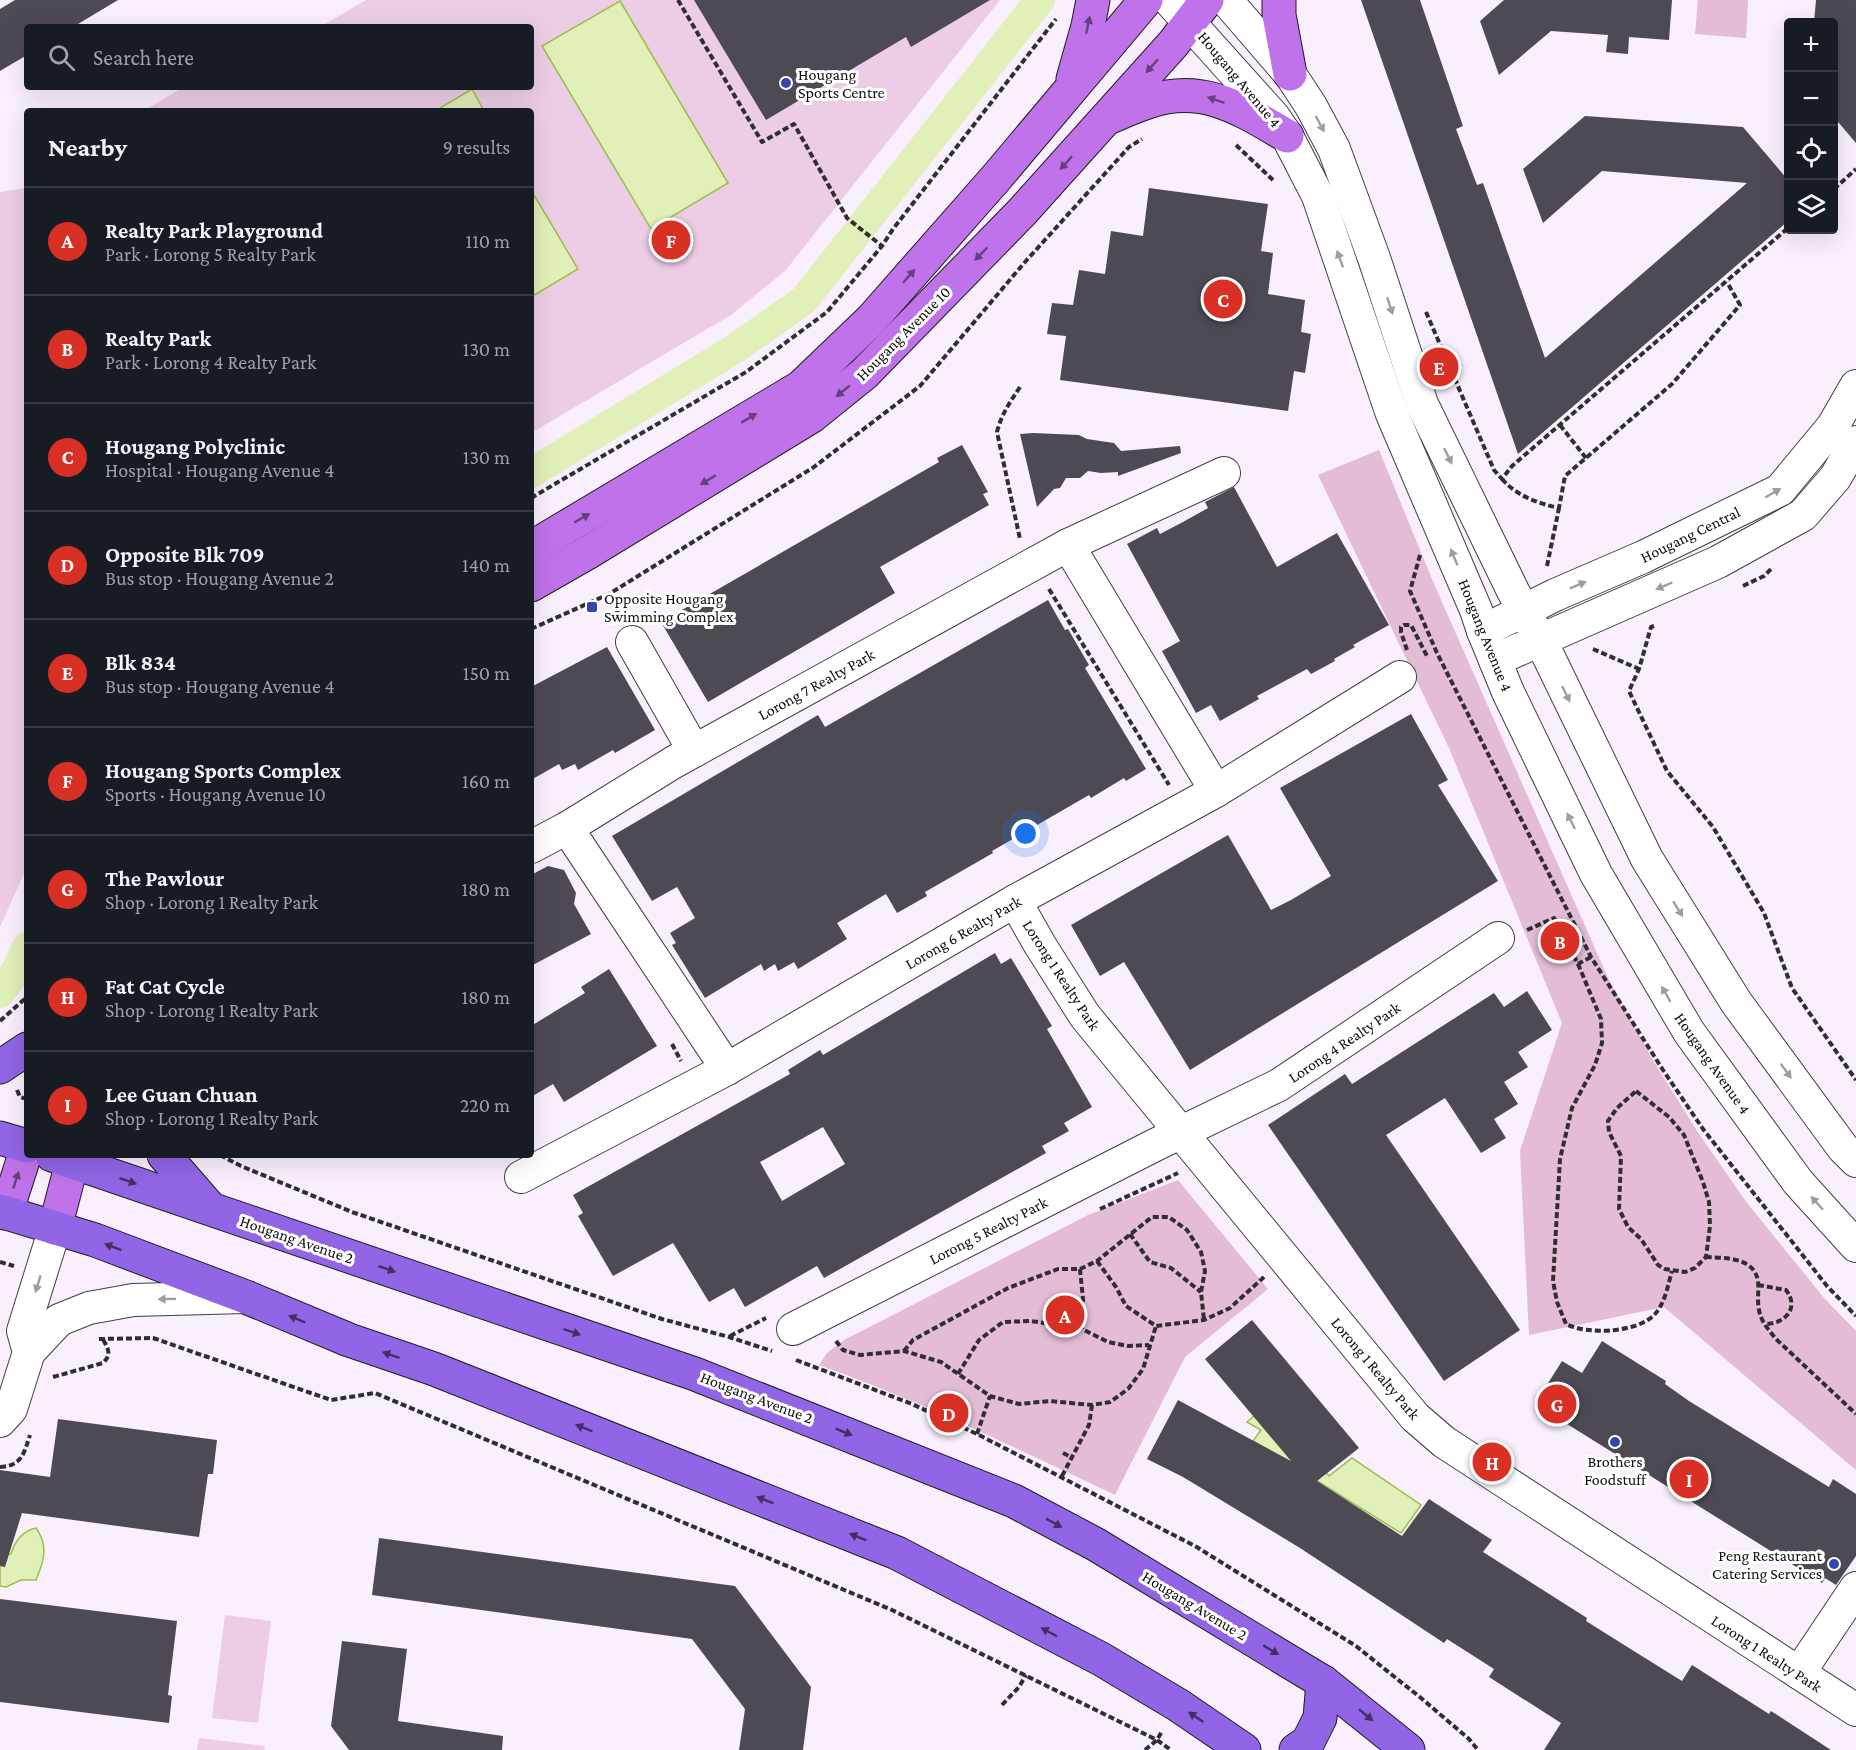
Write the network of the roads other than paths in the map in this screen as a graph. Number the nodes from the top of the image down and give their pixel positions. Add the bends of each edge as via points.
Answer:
1 (1092, 0) edge
2 (1146, 0) edge
3 (1226, 0) edge
4 (1279, 0) edge
5 (1189, 7) edge
6 (1290, 74) junction
7 (1070, 90) junction
8 (1104, 119) junction
9 (1287, 136) junction
10 (1856, 386) edge
11 (1856, 442) edge
12 (1224, 473) dead end
13 (1068, 545) junction
14 (534, 546) edge
15 (534, 583) edge
16 (1526, 611) junction
17 (1483, 631) junction
18 (1541, 641) junction
19 (632, 642) dead end
20 (1496, 660) junction
21 (1405, 667) road end
22 (694, 751) junction
23 (1216, 790) junction
24 (567, 828) junction
25 (534, 845) edge
26 (1015, 901) junction
27 (1498, 938) road end
28 (24, 1051) edge
29 (0, 1067) edge
30 (727, 1069) junction
31 (1182, 1132) junction
32 (0, 1137) edge
33 (24, 1146) edge
34 (24, 1156) edge
35 (66, 1158) edge
36 (69, 1158) edge
37 (167, 1158) edge
38 (1856, 1161) edge
39 (520, 1177) dead end
40 (212, 1210) junction
41 (2, 1218) edge
42 (55, 1228) junction
43 (1856, 1246) edge
44 (246, 1297) junction
45 (793, 1329) dead end
46 (29, 1352) junction
47 (0, 1421) edge
48 (1856, 1588) edge
49 (1799, 1673) junction
50 (1323, 1682) junction
51 (1856, 1710) edge
52 (1244, 1750) edge
53 (1296, 1750) edge
54 (1408, 1750) edge

7 -> 1 main road
2 - 7 main road, Hougang Avenue 10
3 - 6 street
4 - 6 main road
5 -> 8 main road, Hougang Avenue 10
5 - 9 street, Hougang Avenue 4
6 -> 16 street via 1334,150 1422,404
14 -> 7 main road, Hougang Avenue 10 via 801,387 871,320
9 -> 8 main road via 1245,112 1204,96 1170,96
8 -> 15 main road, Hougang Avenue 10 via 1022,212 864,374 812,416
17 -> 9 street, Hougang Avenue 4 via 1392,414 1318,196
16 -> 10 street, Hougang Central via 1780,490 1833,426
11 -> 18 street via 1835,478 1803,515 1718,562
12 - 13 street, Lorong 7 Realty Park
13 - 22 street, Lorong 7 Realty Park
13 - 23 street
16 - 17 street, Hougang Central
16 - 18 street
17 - 20 street, Hougang Avenue 4
18 - 20 street
18 -> 38 street via 1647,859 1736,1002
19 - 22 street
43 -> 20 street, Hougang Avenue 4 via 1798,1182 1689,1032 1596,874
21 - 23 street, Lorong 6 Realty Park
22 - 24 street, Lorong 7 Realty Park
23 - 26 street, Lorong 6 Realty Park
24 - 25 street, Lorong 7 Realty Park
24 - 30 street
26 - 30 street, Lorong 6 Realty Park
26 - 31 street, Lorong 1 Realty Park via 1085,1016
27 - 31 street, Lorong 4 Realty Park via 1279,1085
28 - 29 highway
30 - 39 street, Lorong 6 Realty Park
31 - 45 street, Lorong 5 Realty Park
31 - 49 street, Lorong 1 Realty Park via 1415,1417 1444,1442
32 - 33 highway
41 -> 34 main road
35 - 42 main road
36 -> 40 highway, Hougang Avenue 2
37 - 40 highway
40 -> 50 highway, Hougang Avenue 2 via 695,1374 1014,1501 1095,1544
41 - 42 highway
44 -> 42 highway
42 -> 46 street via 23,1331
44 -> 46 street via 133,1300 89,1308 59,1320
52 -> 44 highway via 1101,1659 897,1553
46 - 47 street via 11,1409
48 - 49 street
49 - 51 street, Lorong 1 Realty Park
50 - 53 highway via 1320,1718 1308,1742
50 -> 54 highway, Hougang Avenue 2

